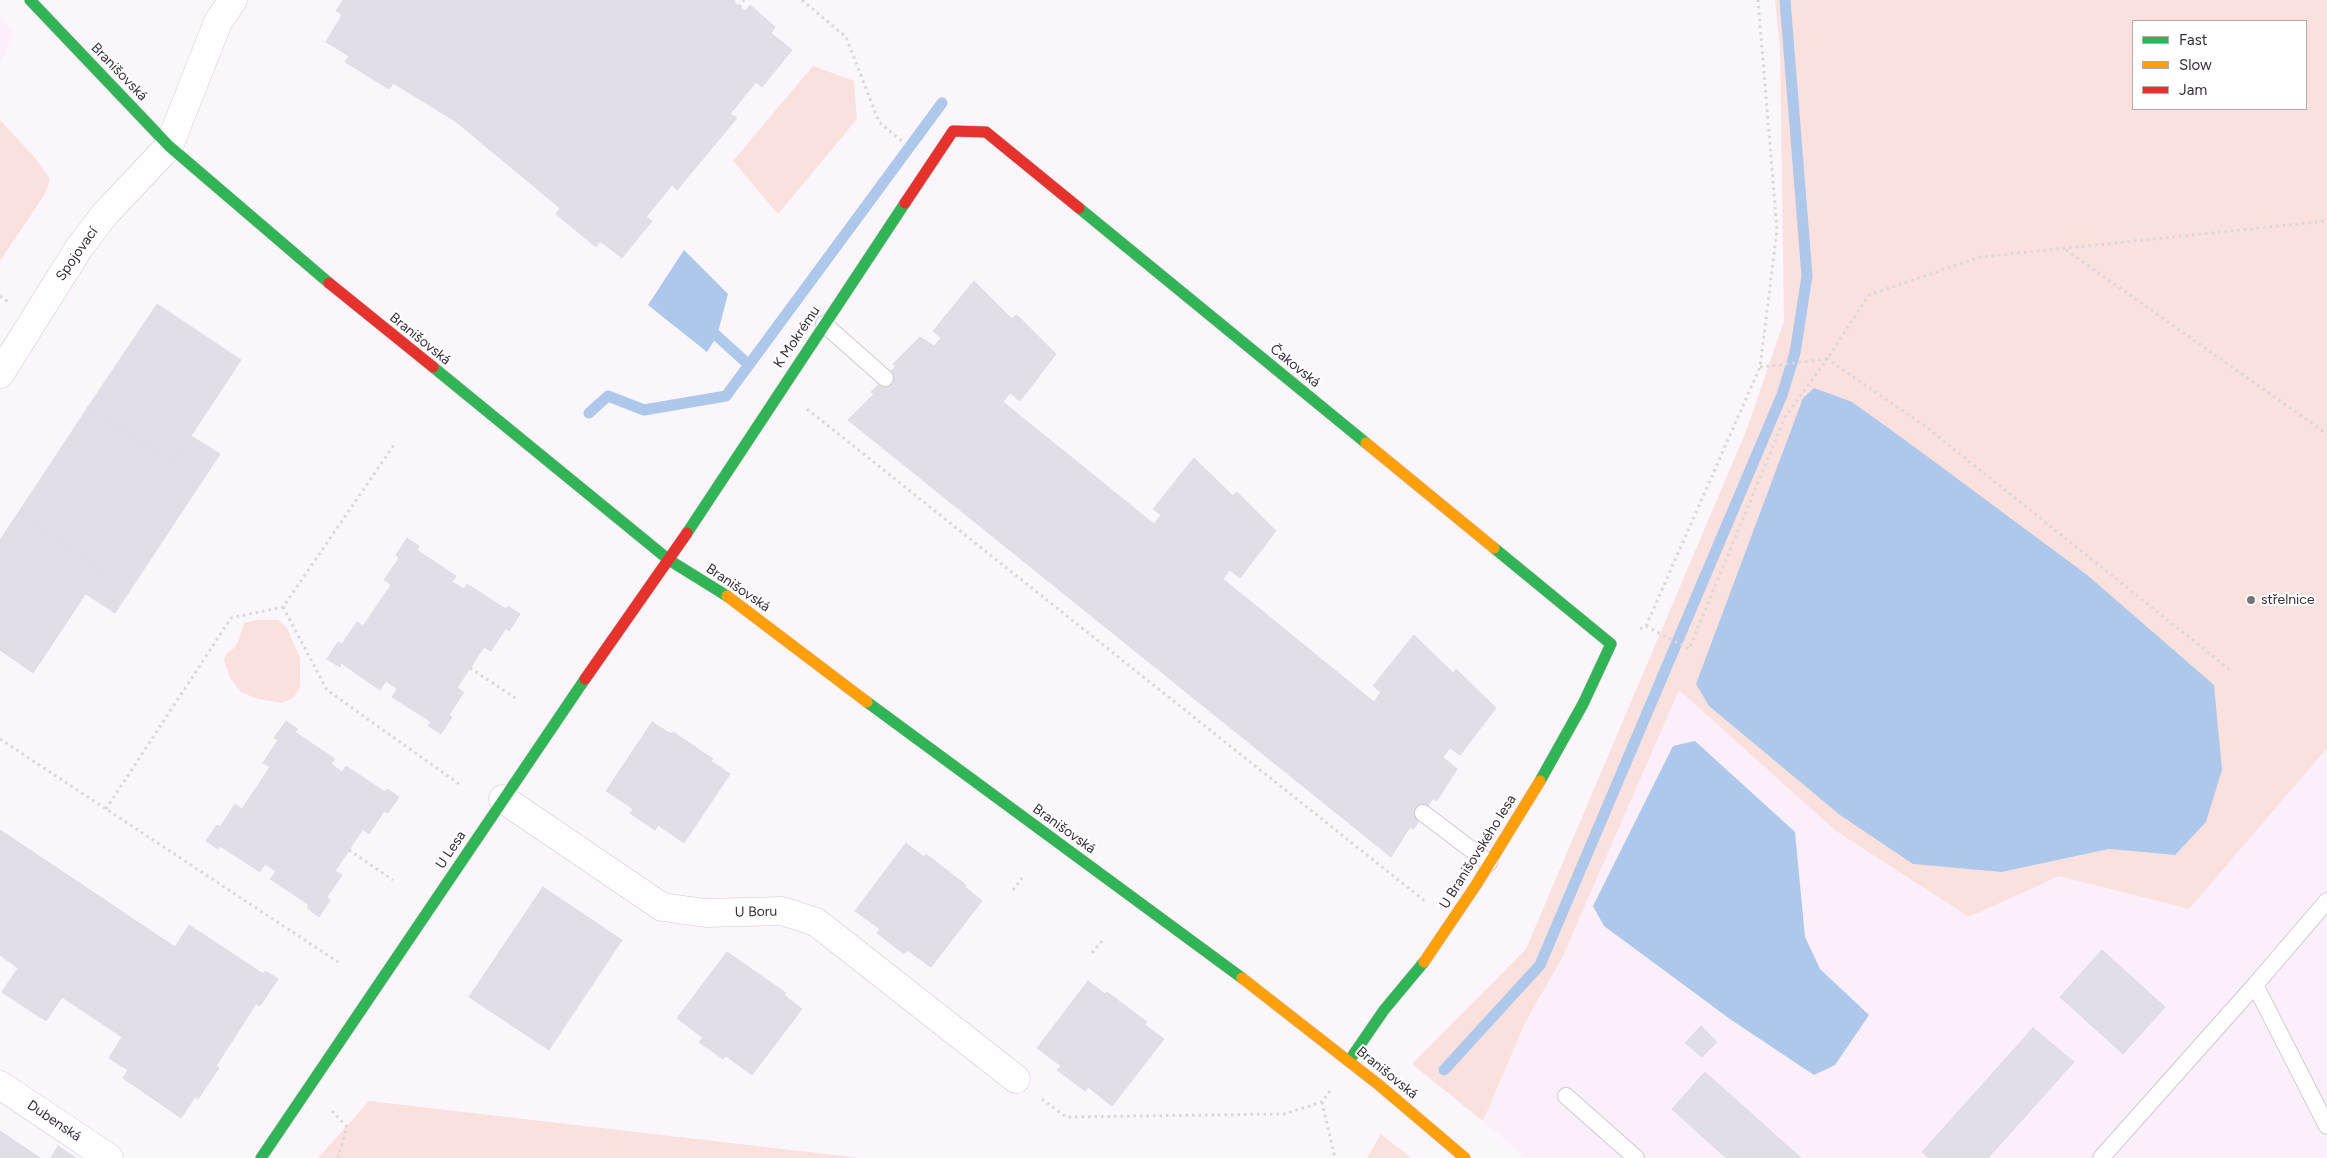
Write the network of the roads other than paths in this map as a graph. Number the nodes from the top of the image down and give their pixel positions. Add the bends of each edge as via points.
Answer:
1 (30, 0) edge
2 (233, 0) edge
3 (953, 131) joint
4 (169, 146) junction
5 (824, 324) junction
6 (0, 374) edge
7 (885, 378) dead end
8 (669, 560) junction
9 (1611, 644) joint
10 (504, 800) junction
11 (1423, 813) dead end
12 (1489, 863) junction
13 (2327, 901) edge
14 (2255, 985) junction
15 (1349, 1061) junction
16 (1016, 1079) road end
17 (0, 1085) edge
18 (1566, 1096) dead end
19 (2327, 1126) edge
20 (109, 1158) edge
21 (261, 1158) edge
22 (1465, 1158) edge
23 (1636, 1158) edge
24 (2101, 1158) edge

1 - 4 street, Branišovská
2 - 4 street via 218,22
3 - 5 street, K Mokrému
3 - 9 street, Čakovská via 986,132
4 - 6 street, Spojovací via 105,214 79,248
4 - 8 street, Branišovská via 292,252
5 - 7 lane
5 - 8 street, K Mokrému
8 - 10 street, U Lesa via 594,664
8 - 15 street, Branišovská via 736,602
9 - 12 street, U Branišovského lesa via 1554,757
10 - 16 street, U Boru via 662,906 706,913 782,911 816,922
10 - 21 street, U Lesa
11 - 12 lane
12 - 15 street, U Branišovského lesa via 1433,951 1384,1010
13 - 14 lane
14 - 19 lane
14 - 24 lane
15 - 22 street, Branišovská
17 - 20 street, Dubenská
18 - 23 lane

